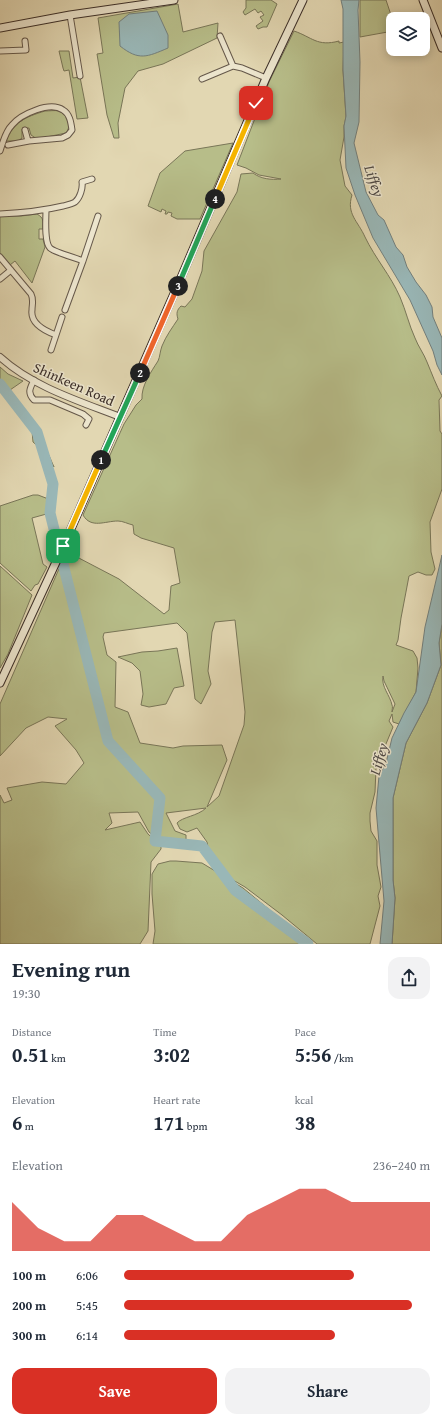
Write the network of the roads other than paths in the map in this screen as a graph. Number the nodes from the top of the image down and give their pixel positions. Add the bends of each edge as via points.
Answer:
1 (174, 0) edge
2 (303, 0) edge
3 (426, 1) edge
4 (136, 3) edge
5 (70, 15) junction
6 (0, 28) edge
7 (220, 36) dead end
8 (25, 41) dead end
9 (442, 48) edge
10 (0, 51) edge
11 (233, 66) junction
12 (80, 76) dead end
13 (266, 78) junction
14 (202, 79) dead end
15 (25, 130) dead end
16 (28, 141) junction
17 (8, 145) dead end
18 (0, 151) edge
19 (92, 180) dead end
20 (46, 210) junction
21 (0, 214) edge
22 (98, 216) dead end
23 (0, 257) edge
24 (83, 260) junction
25 (11, 270) junction
26 (0, 279) edge
27 (65, 310) dead end
28 (62, 317) dead end
29 (56, 335) junction
30 (51, 350) dead end
31 (0, 357) edge
32 (34, 380) junction
33 (120, 417) junction
34 (86, 425) dead end
35 (0, 683) edge

1 - 4 main road
2 - 13 main road
3 - 9 main road
4 - 5 main road
5 - 6 main road
5 - 12 street
7 - 11 street
8 - 10 street via 26,50
11 - 13 street
11 - 14 street
13 - 33 main road
15 - 16 street
16 - 17 street
16 - 18 street via 62,138 68,135 72,130 66,112 57,108 45,108 20,117 7,132
19 - 20 street via 82,182 79,197 74,203
20 - 21 street
20 - 24 street via 48,246
22 - 24 street
23 - 25 street
24 - 27 street
25 - 26 street
25 - 29 street via 31,294 33,320 42,329
28 - 29 street
29 - 30 street
31 - 32 street, Shinkeen Road
32 - 33 street, Shinkeen Road
32 - 34 street via 29,390 34,400 50,400 83,414 89,419
33 - 35 main road

